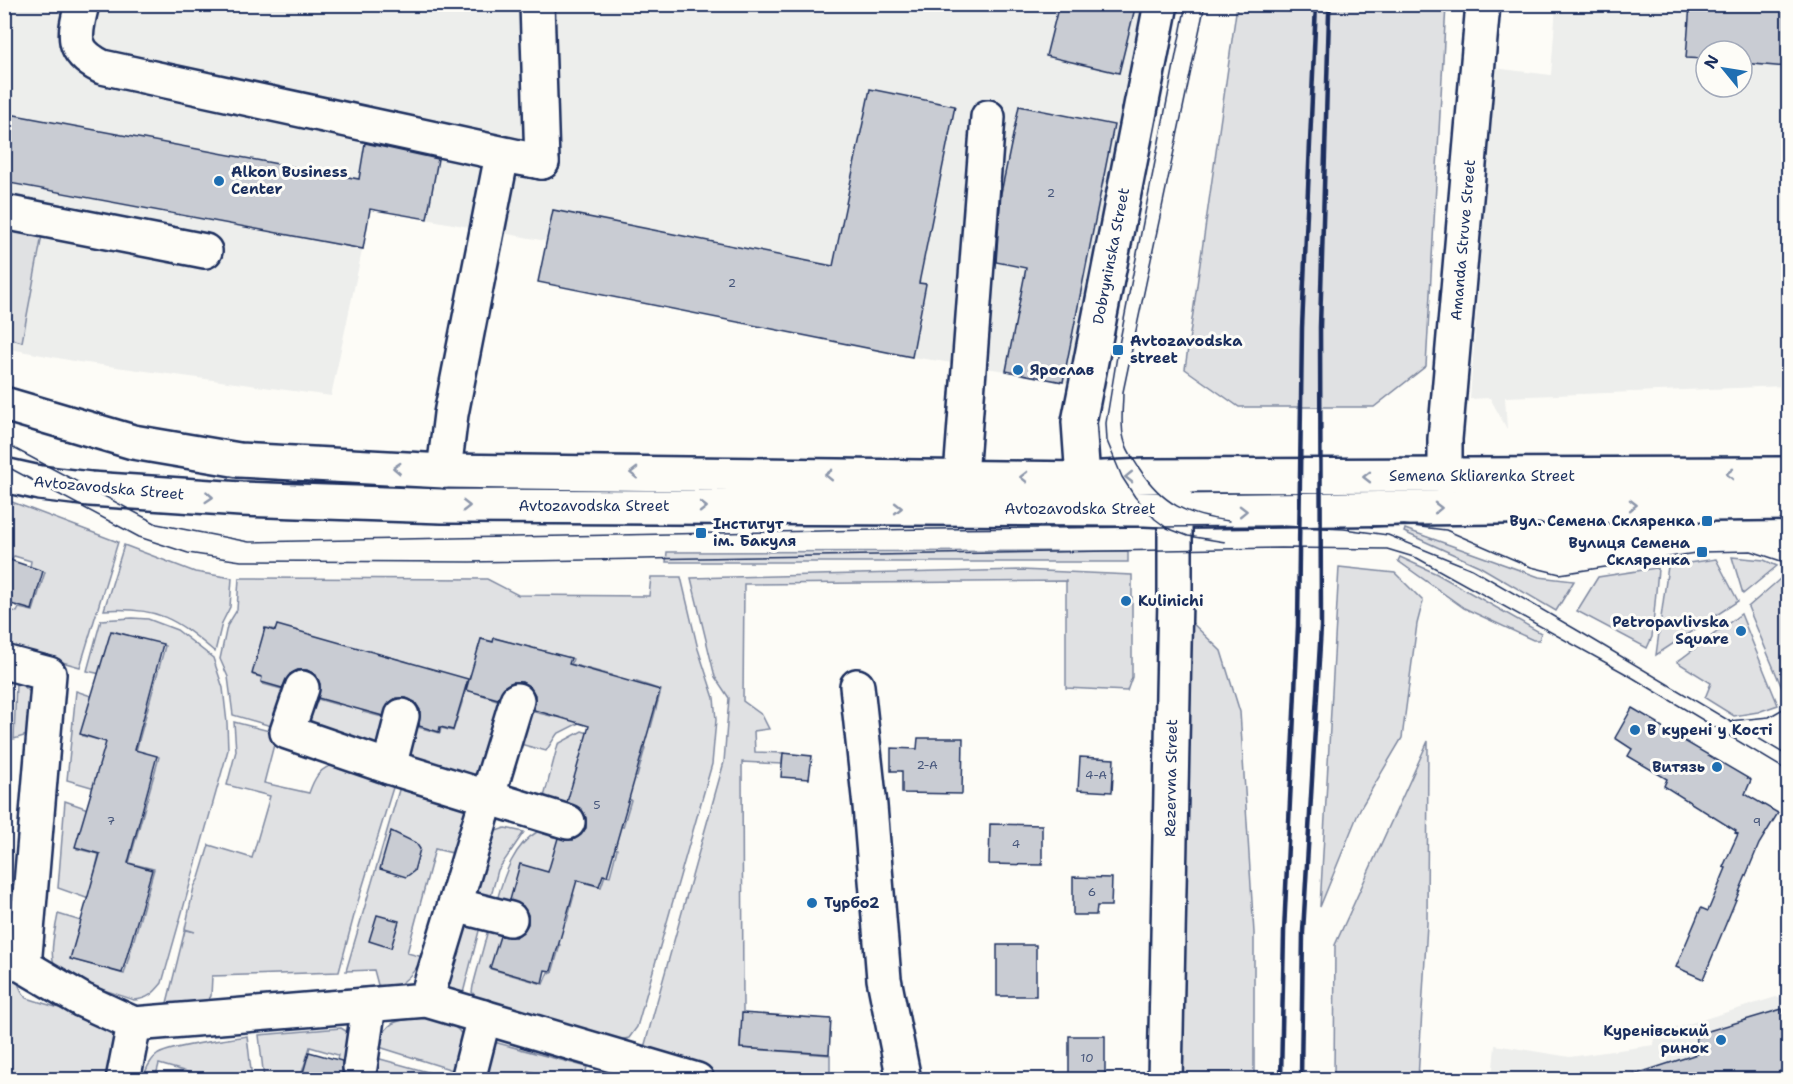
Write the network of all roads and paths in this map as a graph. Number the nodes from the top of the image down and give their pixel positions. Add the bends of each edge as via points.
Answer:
1 (82, 4) edge
2 (537, 4) edge
3 (1161, 4) edge
4 (1483, 4) edge
5 (988, 117) dead end
6 (542, 162) junction
7 (4, 212) edge
8 (205, 251) dead end
9 (4, 404) edge
10 (444, 471) junction
11 (1788, 474) edge
12 (4, 475) edge
13 (961, 476) junction
14 (1175, 477) junction
15 (1444, 477) junction
16 (1082, 494) junction
17 (1788, 503) edge
18 (1180, 511) junction
19 (4, 662) edge
20 (857, 686) dead end
21 (302, 688) dead end
22 (518, 700) dead end
23 (402, 716) dead end
24 (389, 767) junction
25 (487, 797) junction
26 (568, 822) dead end
27 (455, 905) junction
28 (510, 919) dead end
29 (426, 1000) junction
30 (369, 1005) junction
31 (484, 1017) junction
32 (134, 1024) junction
33 (360, 1066) dead end
34 (123, 1080) edge
35 (468, 1080) edge
36 (697, 1080) edge
37 (904, 1080) edge
38 (1165, 1080) edge

1 - 6 main road via 75,33 79,49 88,60 102,67
2 - 6 main road
3 - 16 main road, Dobryninska Street via 1079,422
4 - 15 main road, Amanda Struve Street
5 - 13 main road
6 - 10 main road via 502,155 451,414
7 - 8 main road
10 -> 9 main road, Avtozavodska Street via 238,460 133,442
13 -> 10 main road, Avtozavodska Street
11 -> 15 main road, Semena Skliarenka Street
12 -> 16 main road, Avtozavodska Street via 40,483 136,492 442,506
16 -> 13 main road, Avtozavodska Street
15 -> 14 main road, Semena Skliarenka Street
14 -> 16 main road, Avtozavodska Street
14 - 18 main road, Rezervna Street
16 - 18 main road, Avtozavodska Street
18 -> 17 main road, Semena Skliarenka Street
18 - 38 main road, Rezervna Street via 1174,610
19 - 32 main road via 49,674 24,966 82,1000
20 - 37 main road via 884,979
21 - 24 main road via 287,732
22 - 25 main road
23 - 24 main road
24 - 25 main road
25 - 26 main road
25 - 27 main road
27 - 28 main road
27 - 29 main road
29 - 30 main road
29 - 31 main road
30 - 32 main road
30 - 33 main road
31 - 35 main road
31 - 36 main road
32 - 34 main road

